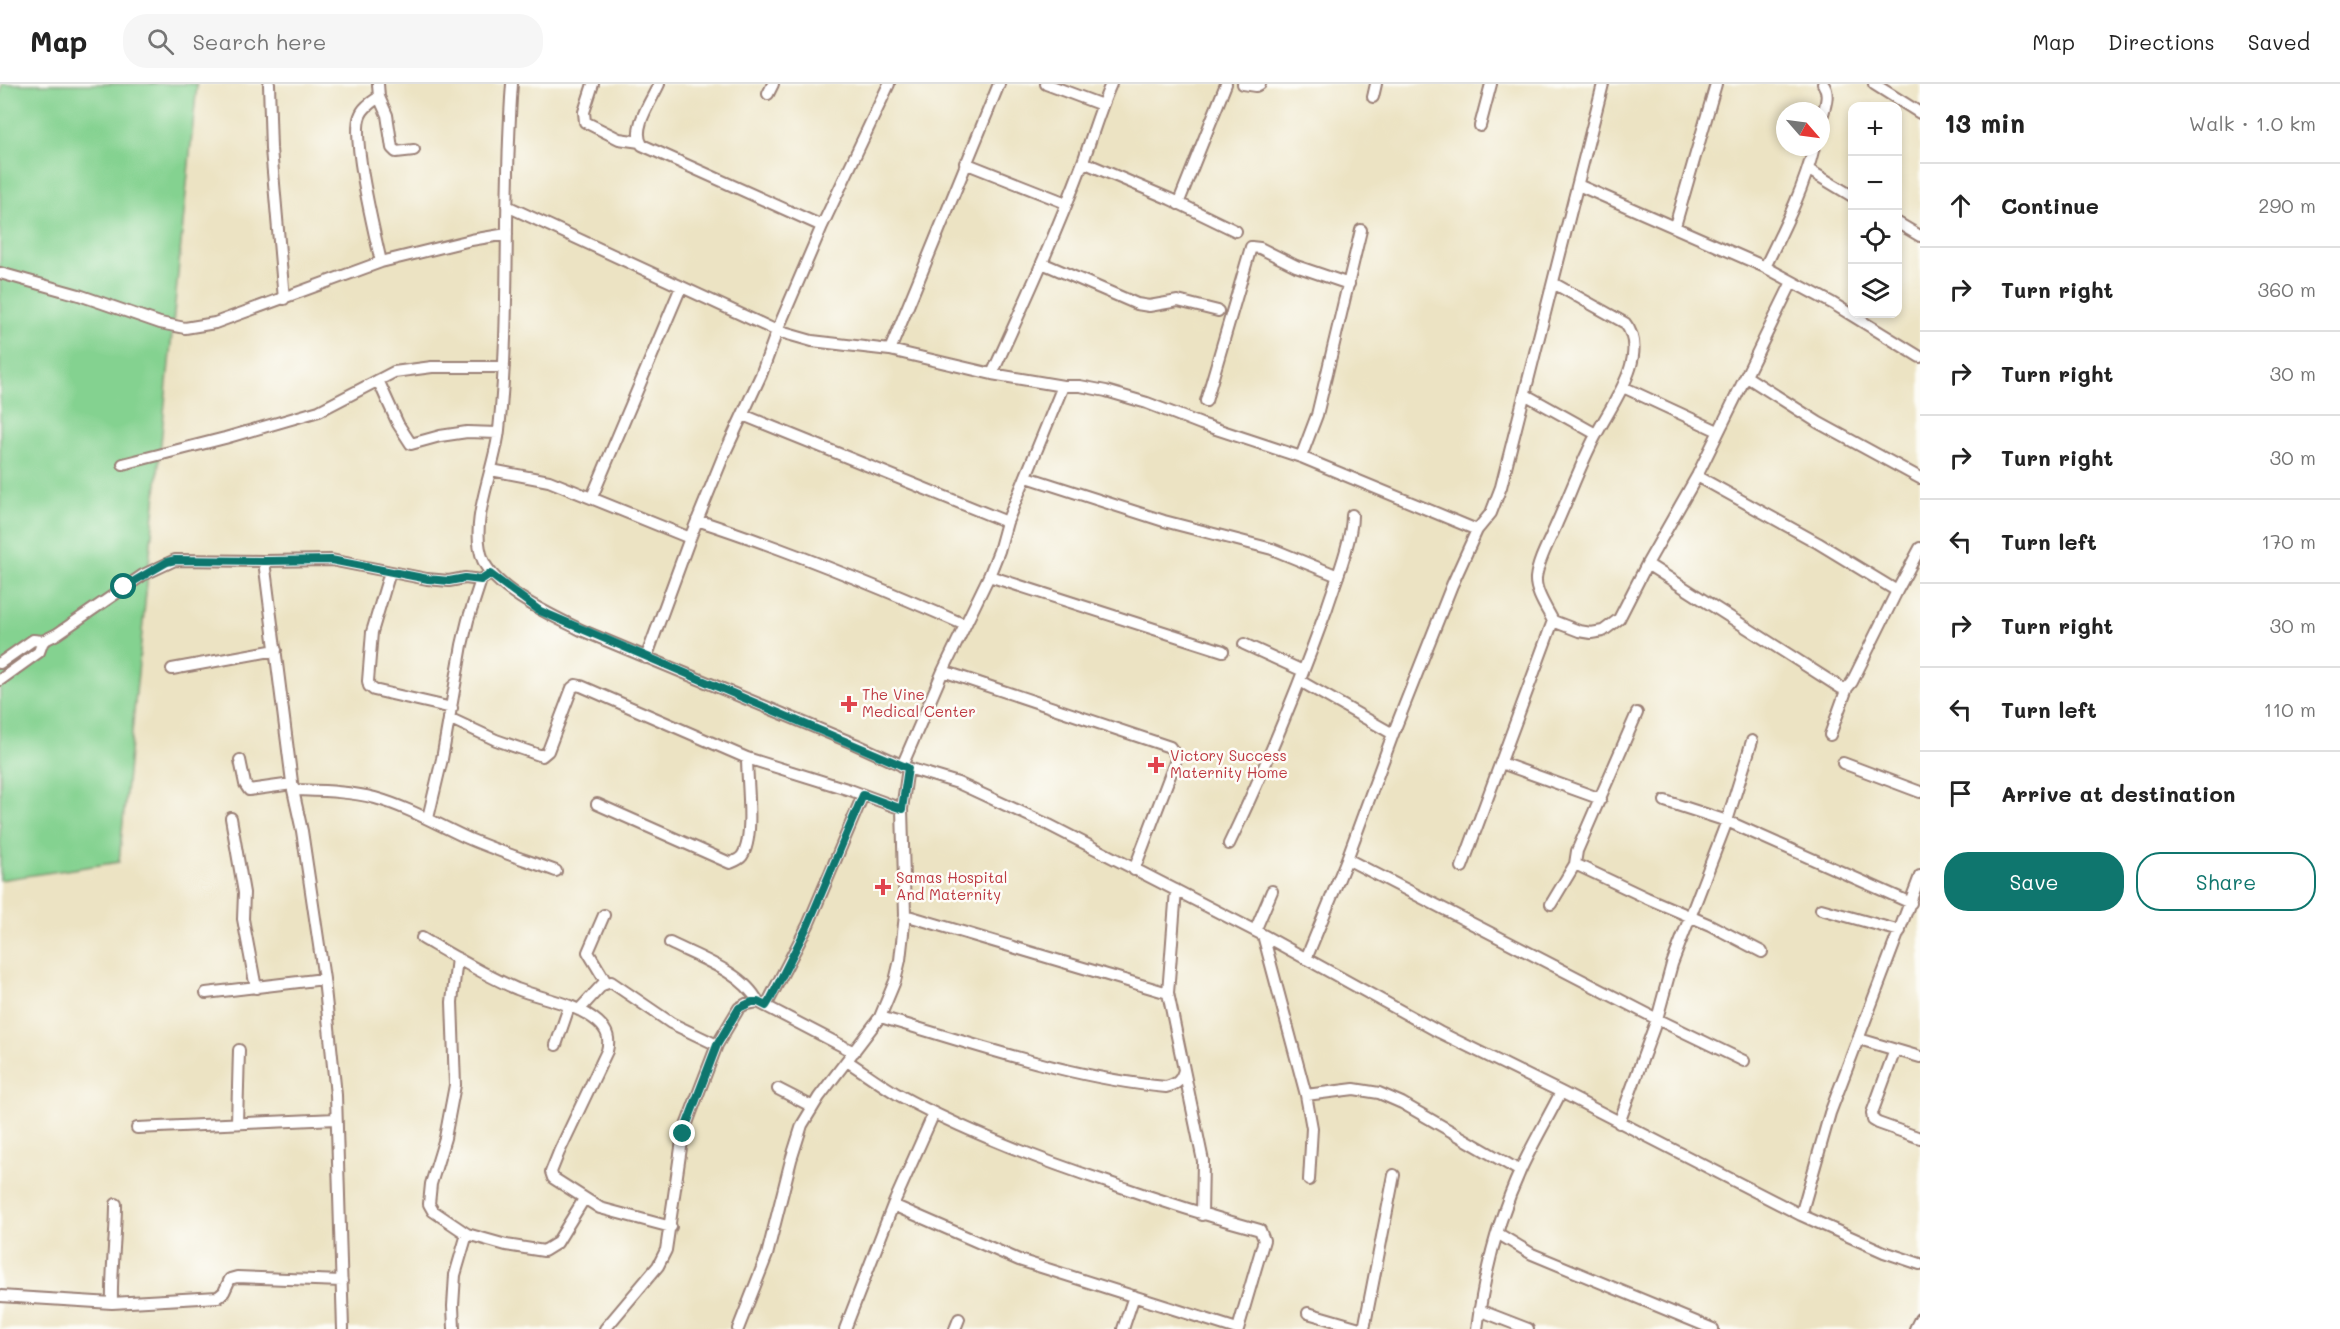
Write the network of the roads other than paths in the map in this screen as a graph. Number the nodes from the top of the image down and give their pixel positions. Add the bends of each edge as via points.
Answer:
1 (269, 84) edge
2 (378, 84) edge
3 (512, 84) edge
4 (593, 84) edge
5 (659, 84) edge
6 (889, 84) edge
7 (999, 84) edge
8 (1046, 84) edge
9 (1111, 84) edge
10 (1226, 84) edge
11 (1243, 84) edge
12 (1260, 84) edge
13 (1376, 84) edge
14 (1491, 84) edge
15 (1603, 84) edge
16 (1716, 84) edge
17 (1823, 84) edge
18 (1874, 84) edge
19 (380, 97) junction
20 (1373, 98) dead end
21 (1826, 102) edge
22 (1102, 105) junction
23 (1920, 113) edge
24 (1480, 126) dead end
25 (640, 142) junction
26 (414, 150) dead end
27 (1812, 156) edge
28 (1083, 162) junction
29 (965, 163) junction
30 (1809, 170) junction
31 (1578, 185) junction
32 (1848, 194) edge
33 (1066, 203) junction
34 (1178, 204) junction
35 (507, 206) junction
36 (1902, 225) edge
37 (822, 226) junction
38 (1675, 226) junction
39 (1361, 230) dead end
40 (1236, 231) dead end
41 (507, 234) junction
42 (1920, 236) edge
43 (381, 262) junction
44 (1042, 263) junction
45 (1765, 267) junction
46 (0, 273) edge
47 (1792, 282) junction
48 (1553, 283) junction
49 (1349, 284) junction
50 (681, 287) junction
51 (284, 299) junction
52 (1218, 311) dead end
53 (777, 331) junction
54 (890, 350) junction
55 (1920, 357) edge
56 (504, 367) junction
57 (992, 374) junction
58 (1747, 377) junction
59 (378, 380) junction
60 (1063, 386) junction
61 (1623, 387) junction
62 (1526, 395) junction
63 (1206, 401) dead end
64 (743, 415) junction
65 (1718, 431) junction
66 (498, 433) junction
67 (1596, 434) junction
68 (1301, 457) junction
69 (123, 464) dead end
70 (491, 470) junction
71 (1697, 476) junction
72 (1027, 477) junction
73 (1920, 478) edge
74 (592, 497) junction
75 (1352, 515) dead end
76 (697, 520) junction
77 (1007, 522) junction
78 (1477, 530) junction
79 (690, 538) junction
80 (1920, 548) edge
81 (264, 561) junction
82 (1647, 564) junction
83 (390, 572) junction
84 (989, 576) junction
85 (1338, 576) junction
86 (486, 577) junction
87 (1897, 591) junction
88 (1552, 621) junction
89 (965, 625) junction
90 (43, 641) junction
91 (1244, 644) dead end
92 (276, 650) junction
93 (1223, 651) dead end
94 (646, 658) junction
95 (0, 663) edge
96 (172, 669) dead end
97 (943, 671) junction
98 (1301, 676) junction
99 (0, 680) edge
100 (1847, 688) junction
101 (451, 713) junction
102 (1637, 713) dead end
103 (1393, 734) junction
104 (1830, 735) dead end
105 (1752, 741) dead end
106 (747, 758) junction
107 (240, 760) dead end
108 (1501, 763) junction
109 (1843, 763) dead end
110 (905, 767) junction
111 (292, 787) junction
112 (1920, 792) edge
113 (863, 795) junction
114 (1601, 799) junction
115 (1665, 801) dead end
116 (597, 804) dead end
117 (902, 809) junction
118 (231, 818) dead end
119 (428, 818) junction
120 (1726, 821) junction
121 (1229, 844) dead end
122 (1347, 859) junction
123 (1575, 864) junction
124 (1462, 867) dead end
125 (1134, 870) junction
126 (556, 871) dead end
127 (1919, 884) edge
128 (1176, 890) junction
129 (1272, 891) dead end
130 (1911, 903) junction
131 (1551, 904) dead end
132 (1821, 909) dead end
133 (604, 915) dead end
134 (905, 915) junction
135 (1692, 917) junction
136 (1900, 931) junction
137 (1259, 933) junction
138 (422, 938) dead end
139 (670, 943) dead end
140 (1762, 952) dead end
141 (456, 958) junction
142 (1306, 959) junction
143 (324, 979) junction
144 (606, 982) junction
145 (256, 988) junction
146 (206, 993) dead end
147 (1168, 993) junction
148 (762, 1004) junction
149 (574, 1008) junction
150 (880, 1017) junction
151 (1657, 1019) junction
152 (1859, 1039) junction
153 (556, 1045) dead end
154 (717, 1045) junction
155 (239, 1050) dead end
156 (1895, 1050) junction
157 (851, 1057) junction
158 (1920, 1057) edge
159 (1744, 1061) dead end
160 (1184, 1070) junction
161 (778, 1089) dead end
162 (1561, 1092) junction
163 (1306, 1095) junction
164 (813, 1107) junction
165 (934, 1113) junction
166 (336, 1119) junction
167 (1619, 1123) junction
168 (237, 1124) junction
169 (137, 1128) dead end
170 (1920, 1138) edge
171 (1520, 1171) junction
172 (1394, 1175) dead end
173 (1309, 1180) dead end
174 (584, 1199) junction
175 (116, 1204) dead end
176 (893, 1205) junction
177 (1202, 1215) junction
178 (1801, 1215) junction
179 (671, 1227) junction
180 (1497, 1233) junction
181 (467, 1234) junction
182 (1920, 1264) edge
183 (342, 1281) junction
184 (0, 1296) edge
185 (1134, 1296) junction
186 (112, 1303) junction
187 (1479, 1310) junction
188 (1308, 1313) dead end
189 (1920, 1319) edge
190 (343, 1329) edge
191 (454, 1329) edge
192 (605, 1329) edge
193 (738, 1329) edge
194 (845, 1329) edge
195 (1123, 1329) edge
196 (1238, 1329) edge
197 (1364, 1329) edge
198 (1477, 1329) edge
199 (1528, 1329) edge
200 (1713, 1329) edge
201 (1915, 1329) edge

1 - 51 street
2 - 19 street
3 - 35 street
4 - 25 street via 585,122 619,139
5 - 25 street via 638,130
6 - 37 street
7 - 29 street
8 - 22 street
9 - 22 street
10 - 34 street
11 - 12 street
13 - 20 street
14 - 24 street
15 - 31 street
16 - 38 street
17 - 21 street
18 - 23 street
19 - 26 street via 392,148 396,152
19 - 43 street via 364,109 357,124
22 - 28 street
25 - 37 street
27 - 30 street
28 - 33 street
28 - 34 street
29 - 33 street
29 - 54 street
30 - 32 street
30 - 45 street
31 - 38 street
31 - 48 street
33 - 44 street
34 - 40 street
35 - 41 street
35 - 50 street
36 - 42 street
37 - 53 street
38 - 45 street
39 - 49 street
41 - 43 street
41 - 56 street
43 - 51 street
44 - 52 street via 1137,304 1178,301
44 - 57 street
45 - 47 street
46 - 51 street via 160,323 185,327 215,323
47 - 55 street
47 - 58 street
48 - 61 street via 1625,323 1632,332 1633,354
48 - 62 street
49 - 63 street via 1251,247
49 - 68 street via 1317,415
50 - 53 street
50 - 74 street
53 - 54 street via 812,341
53 - 64 street
54 - 57 street
56 - 59 street via 432,367 394,372
56 - 66 street
57 - 60 street
58 - 65 street
58 - 73 street via 1819,423
59 - 66 street via 411,444 467,432
59 - 69 street via 319,411
60 - 68 street via 1080,386 1147,402
60 - 72 street
61 - 65 street
61 - 67 street
62 - 67 street
62 - 78 street via 1501,487 1491,513
64 - 76 street
64 - 77 street
65 - 71 street
66 - 70 street
67 - 88 street via 1536,578
68 - 78 street
70 - 74 street via 549,481
70 - 86 street via 478,525
71 - 82 street
71 - 87 street
72 - 77 street
72 - 85 street via 1164,521 1272,549
74 - 79 street
75 - 85 street
76 - 79 street
76 - 89 street via 852,576
77 - 84 street
78 - 103 street
79 - 94 street
80 - 87 street
81 - 83 street via 331,560
81 - 90 street via 167,562
81 - 92 street
82 - 88 street via 1619,619 1603,631 1579,631
82 - 100 street via 1836,686
83 - 86 street via 449,581
83 - 101 street via 372,632 369,686
84 - 89 street
84 - 93 street
85 - 98 street
86 - 94 street via 540,611
86 - 101 street via 468,620
87 - 100 street
88 - 108 street
89 - 97 street
90 - 95 street via 33,640
90 - 99 street via 39,652
91 - 98 street
92 - 96 street
92 - 111 street
94 - 110 street
97 - 110 street
97 - 125 street via 1170,747 1177,757
98 - 103 street
98 - 121 street via 1265,768
100 - 104 street
101 - 106 street via 496,740 542,756 548,752 576,685
101 - 119 street
102 - 114 street
103 - 122 street
105 - 120 street
106 - 113 street
106 - 116 street via 748,839 743,855 730,863
107 - 111 street via 249,790
108 - 114 street
108 - 124 street
109 - 112 street
110 - 117 street
110 - 125 street via 958,783
111 - 119 street via 376,798
111 - 143 street
113 - 117 street
113 - 148 street via 808,925
114 - 123 street
115 - 120 street
117 - 134 street
118 - 145 street
119 - 126 street via 464,837
120 - 130 street
120 - 135 street
122 - 142 street
122 - 151 street
123 - 131 street
123 - 135 street
125 - 128 street
127 - 130 street
128 - 137 street
128 - 147 street
129 - 137 street
130 - 136 street
132 - 136 street
133 - 144 street via 588,952
134 - 147 street
134 - 150 street via 898,970
135 - 140 street
135 - 151 street via 1672,964
136 - 152 street
137 - 142 street
137 - 163 street
138 - 141 street
139 - 148 street via 716,965
141 - 149 street via 515,988
141 - 181 street via 452,1002 455,1085 429,1197 433,1211
142 - 162 street via 1439,1032
143 - 145 street
143 - 166 street
144 - 149 street
144 - 154 street via 614,983 672,1023
145 - 146 street
147 - 160 street
148 - 154 street via 739,1008
148 - 157 street
149 - 153 street
149 - 174 street via 599,1023 609,1041 551,1172 553,1178
150 - 157 street
150 - 160 street via 1096,1077 1166,1087 1176,1085
151 - 159 street
151 - 167 street
152 - 156 street
152 - 178 street via 1830,1113
154 - 179 street via 683,1134
155 - 168 street
156 - 158 street
156 - 170 street via 1873,1119
157 - 164 street
157 - 165 street via 896,1093
160 - 177 street via 1203,1161
161 - 164 street
162 - 167 street
162 - 171 street
163 - 171 street via 1354,1089 1379,1094 1402,1103
163 - 173 street via 1312,1128
164 - 193 street via 796,1141 767,1256
165 - 176 street
165 - 177 street via 1038,1159
166 - 168 street
166 - 183 street
167 - 178 street
168 - 169 street
171 - 180 street
172 - 197 street
174 - 179 street via 617,1214
174 - 181 street via 557,1243 544,1251
175 - 186 street
176 - 185 street via 1019,1260
176 - 194 street
177 - 196 street via 1260,1230 1263,1235
178 - 182 street
179 - 192 street via 658,1266
180 - 187 street
180 - 200 street via 1532,1254
181 - 191 street via 455,1275
183 - 186 street via 237,1277 230,1279 218,1297
183 - 190 street
184 - 186 street
185 - 195 street
185 - 196 street
187 - 198 street
187 - 199 street
188 - 197 street
189 - 201 street

